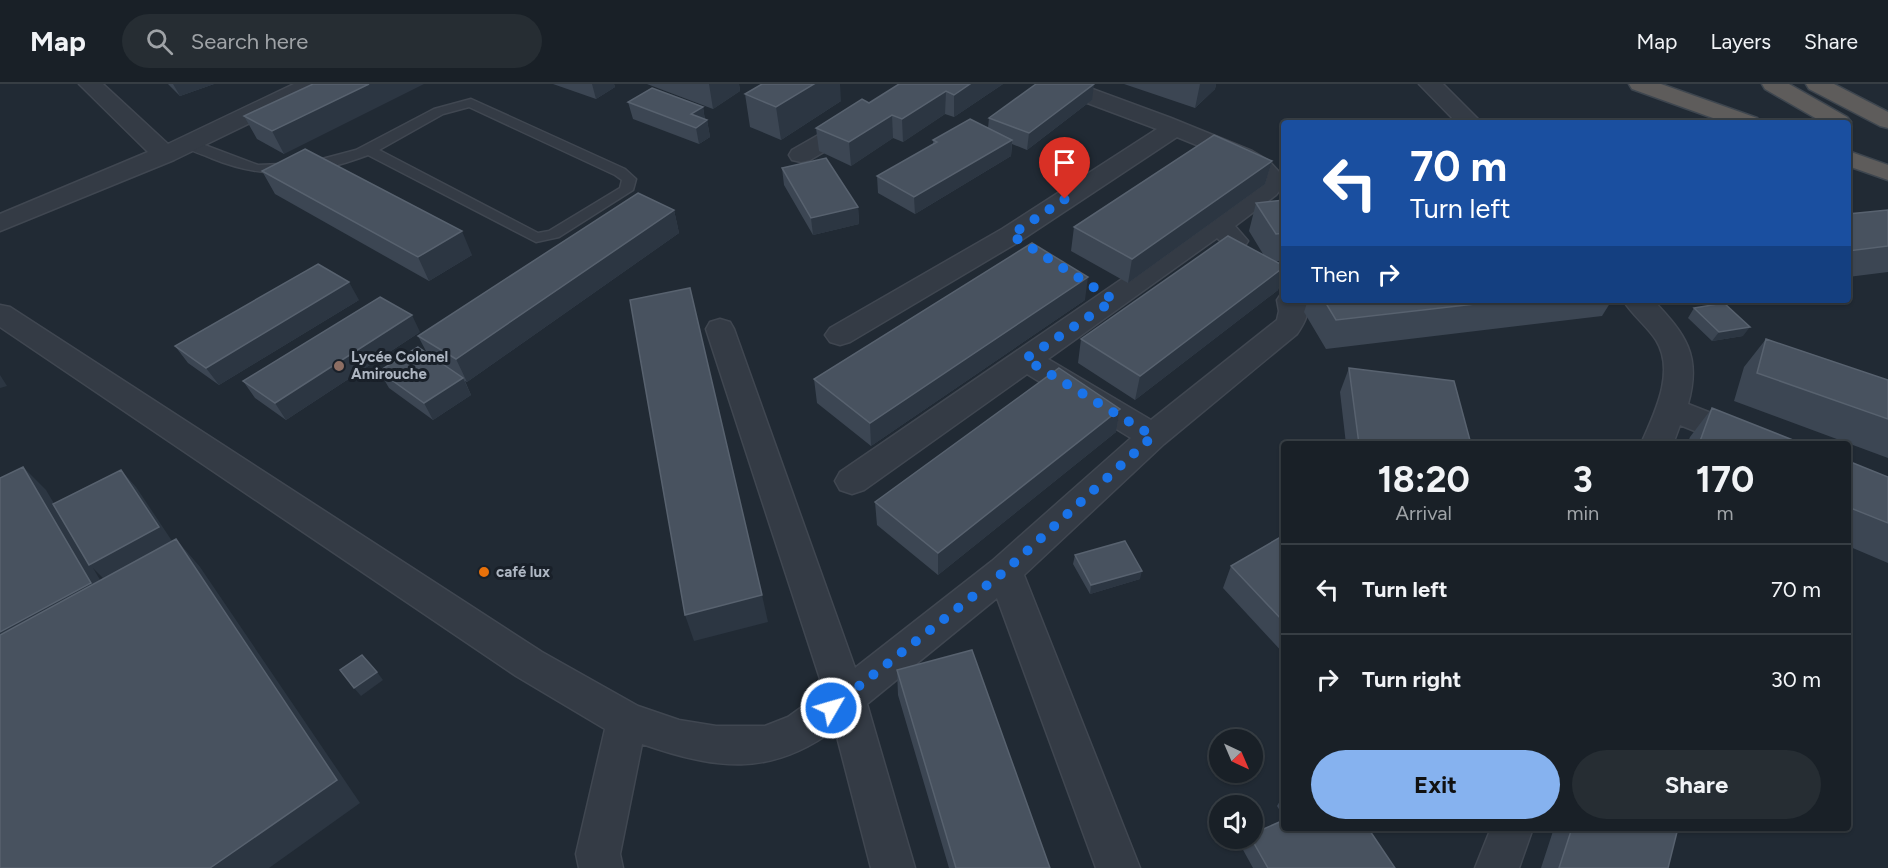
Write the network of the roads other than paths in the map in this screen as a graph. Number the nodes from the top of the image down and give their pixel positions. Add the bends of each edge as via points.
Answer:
1 (90, 84) edge
2 (312, 84) edge
3 (924, 84) edge
4 (1058, 84) edge
5 (1432, 84) edge
6 (1640, 84) edge
7 (1773, 84) edge
8 (1817, 84) edge
9 (1467, 120) edge
10 (1741, 120) edge
11 (1843, 120) edge
12 (1174, 128) junction
13 (1863, 130) edge
14 (189, 144) junction
15 (371, 151) junction
16 (165, 155) junction
17 (801, 155) dead end
18 (1851, 159) edge
19 (1888, 173) edge
20 (0, 223) edge
21 (1219, 225) junction
22 (1251, 256) edge
23 (1086, 283) dead end
24 (1114, 300) junction
25 (1291, 303) edge
26 (1640, 303) edge
27 (0, 314) edge
28 (720, 329) dead end
29 (840, 335) dead end
30 (1025, 359) junction
31 (1671, 409) junction
32 (1153, 436) junction
33 (1659, 441) edge
34 (1751, 441) edge
35 (852, 481) dead end
36 (1005, 571) junction
37 (846, 698) junction
38 (627, 721) junction
39 (1511, 831) edge
40 (601, 868) edge
41 (893, 868) edge
42 (1118, 868) edge
43 (1497, 868) edge

1 - 16 street
2 - 14 street
3 - 17 street
4 - 12 street
5 - 9 street
6 - 10 highway
7 - 11 highway
8 - 13 highway
12 - 21 street via 1246,157 1268,173 1266,190 1261,196
12 - 29 street via 1020,241
14 - 15 lane via 256,169 285,171
14 - 16 street
15 - 15 lane via 536,238 554,234 626,190 629,179 471,104 444,109
16 - 20 street
18 - 19 highway
21 - 22 street
21 - 24 street
23 - 24 street
24 - 30 street
25 - 32 street via 1293,318 1287,327
26 - 31 street via 1670,339 1680,360
27 - 38 street via 529,664
28 - 37 street
30 - 32 street
30 - 35 street
31 - 33 street
31 - 34 street
32 - 36 street
36 - 37 street
36 - 42 street
37 - 38 street via 802,730 766,745 707,743
37 - 41 street
38 - 40 street via 598,854
39 - 43 street

